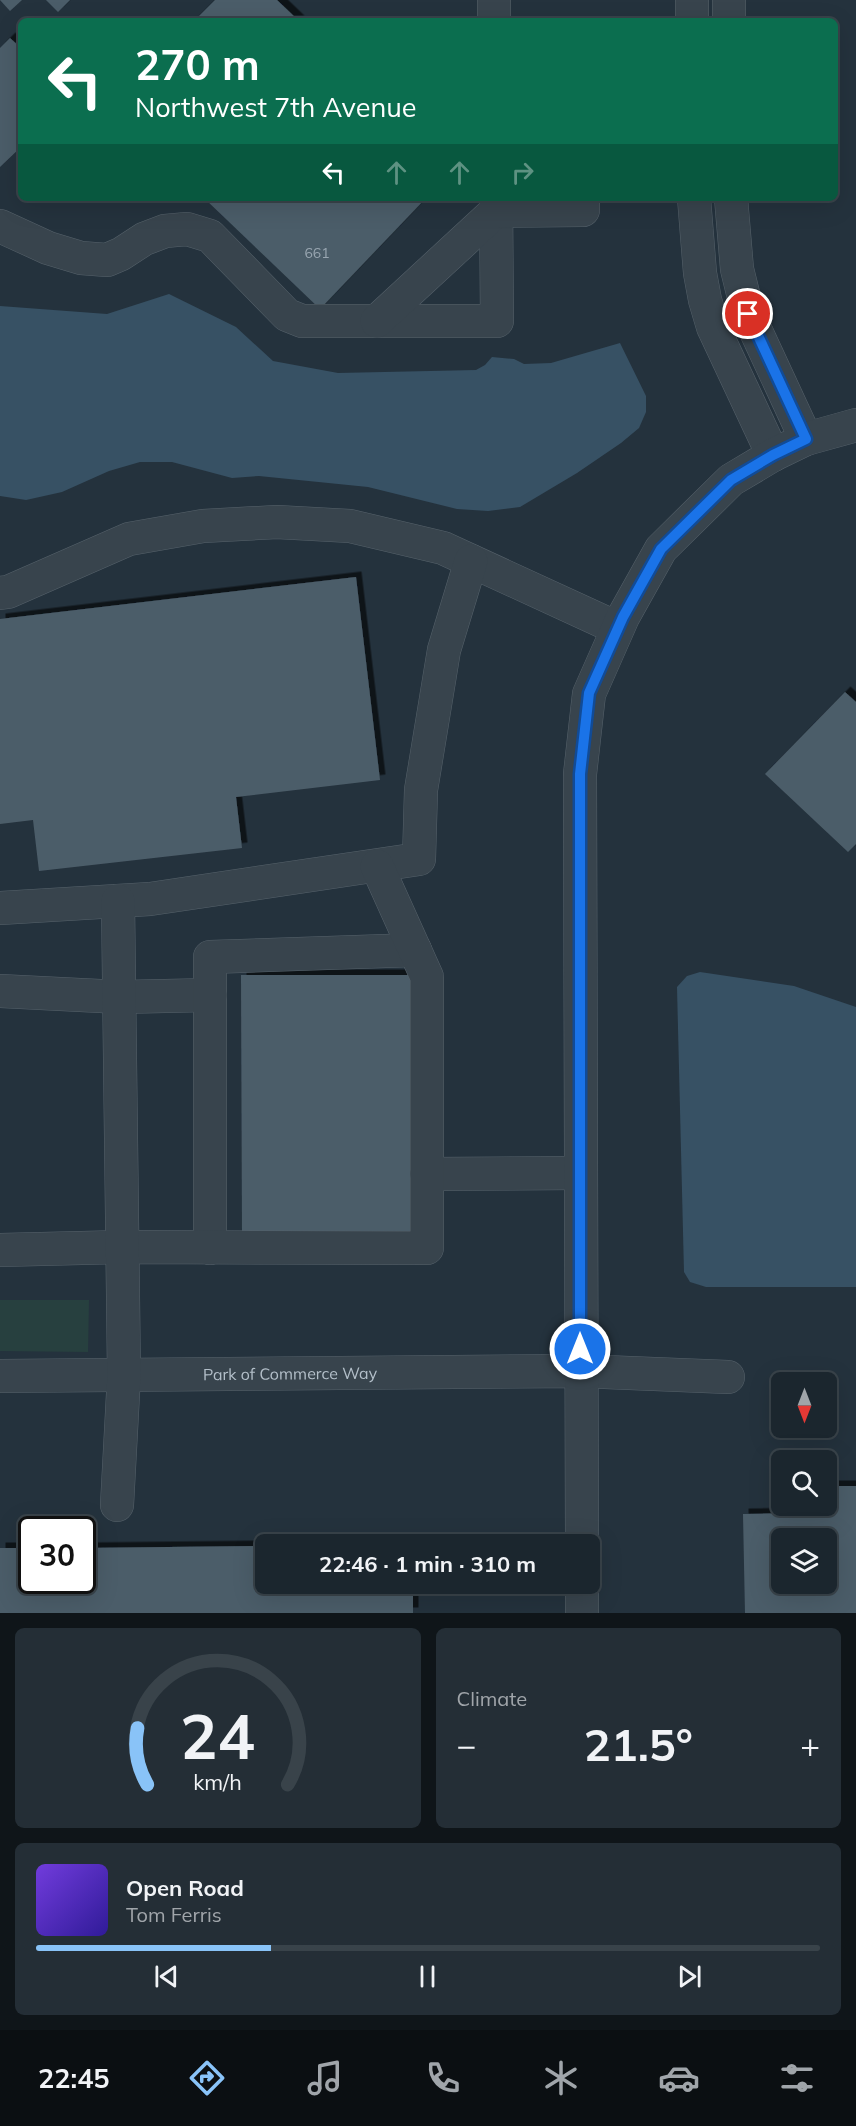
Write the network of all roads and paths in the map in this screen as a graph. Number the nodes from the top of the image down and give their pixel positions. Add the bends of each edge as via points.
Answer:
1 (494, 0) edge
2 (692, 0) edge
3 (729, 0) edge
4 (494, 18) edge
5 (692, 18) edge
6 (729, 18) edge
7 (583, 201) edge
8 (694, 201) edge
9 (731, 201) edge
10 (496, 205) edge
11 (0, 226) edge
12 (377, 321) junction
13 (856, 425) edge
14 (806, 439) junction
15 (773, 455) junction
16 (471, 561) junction
17 (0, 593) edge
18 (618, 628) junction
19 (377, 866) junction
20 (118, 901) junction
21 (0, 908) edge
22 (415, 950) junction
23 (0, 991) edge
24 (210, 994) junction
25 (120, 997) junction
26 (580, 1173) junction
27 (427, 1174) junction
28 (122, 1247) junction
29 (210, 1248) junction
30 (0, 1250) edge
31 (580, 1371) junction
32 (124, 1375) junction
33 (0, 1376) edge
34 (728, 1377) dead end
35 (117, 1505) dead end
36 (582, 1534) edge
37 (582, 1594) edge
38 (582, 1613) edge

1 - 4 street
2 - 5 street
3 - 6 street
7 - 10 street via 583,210
8 - 15 street via 700,273 713,327
9 - 14 street via 737,269 748,314
10 - 12 street
10 - 12 street via 497,321
11 - 12 street via 48,248 81,258 107,260 144,239 165,231 187,229 210,236 287,315 302,321
13 - 14 street
14 - 15 street
15 - 18 street via 731,480 661,549
16 - 17 street via 443,548 350,526 277,522 202,526 129,539
16 - 18 street
16 - 19 street via 444,650 432,719 421,790 419,860
18 - 26 street via 589,693 580,774
19 - 20 street
19 - 22 street
20 - 21 street
20 - 25 street
22 - 24 street via 210,957
22 - 27 street via 427,977
23 - 25 street
24 - 25 street
24 - 29 street
25 - 28 street
26 - 27 street
26 - 31 street
27 - 29 street via 427,1248
28 - 29 street
28 - 30 street
28 - 32 street
31 - 32 street, Park of Commerce Way
31 - 34 street, Park of Commerce Way
31 - 36 street
32 - 33 street, Park of Commerce Way
32 - 35 street
37 - 38 street

